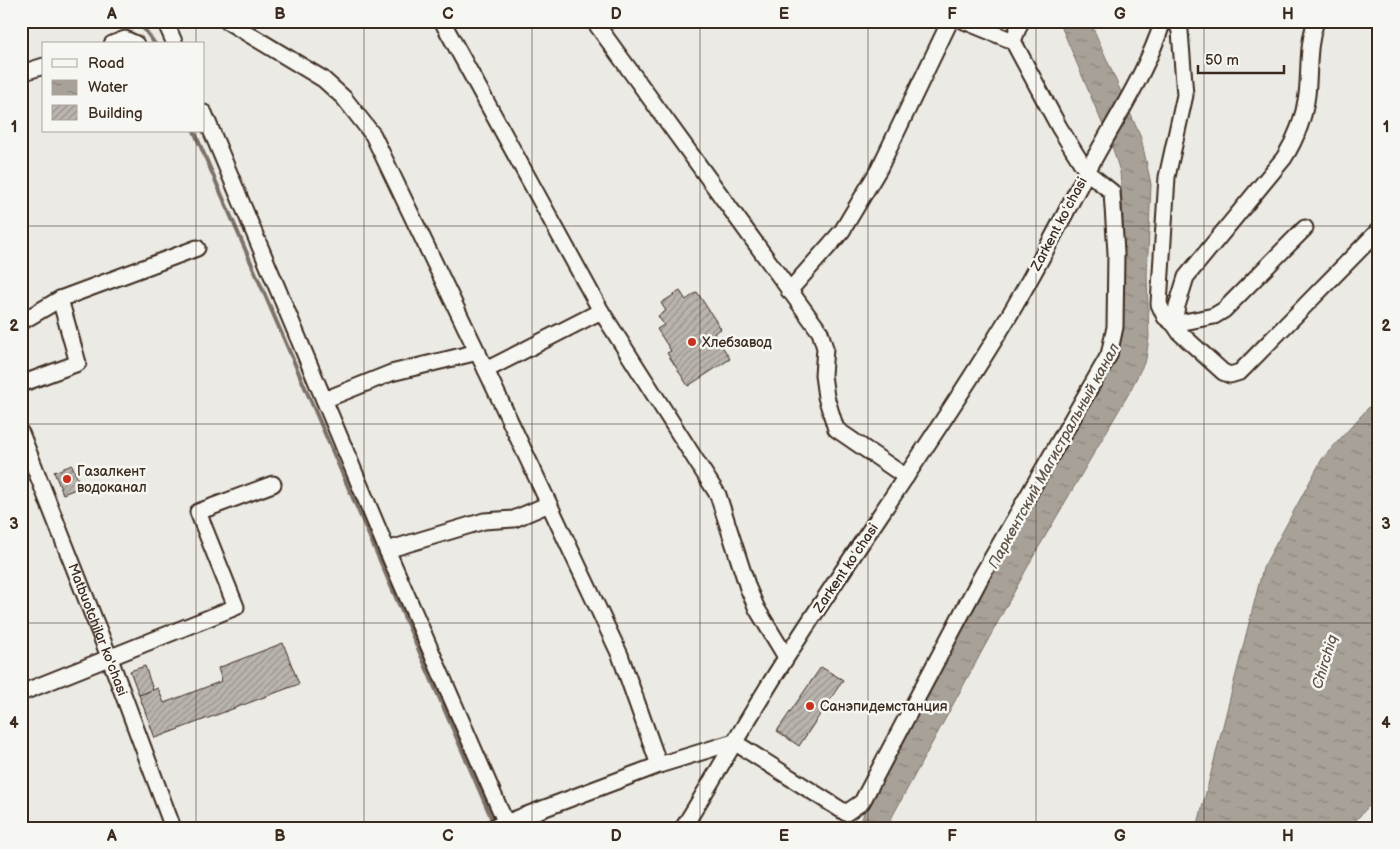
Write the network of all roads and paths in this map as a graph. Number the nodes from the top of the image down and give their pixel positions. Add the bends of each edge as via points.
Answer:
1 (165, 21) edge
2 (227, 21) edge
3 (442, 21) edge
4 (594, 21) edge
5 (950, 21) edge
6 (964, 21) edge
7 (1021, 21) edge
8 (1163, 21) edge
9 (1176, 21) edge
10 (1316, 21) edge
11 (1013, 41) junction
12 (118, 42) edge
13 (130, 42) edge
14 (174, 42) edge
15 (42, 67) edge
16 (21, 73) edge
17 (205, 115) edge
18 (1087, 172) junction
19 (1305, 228) dead end
20 (1379, 230) edge
21 (197, 248) dead end
22 (789, 291) junction
23 (60, 299) junction
24 (601, 311) junction
25 (21, 322) edge
26 (1174, 324) junction
27 (478, 352) junction
28 (486, 370) junction
29 (21, 384) edge
30 (324, 400) junction
31 (21, 433) edge
32 (906, 477) junction
33 (273, 484) dead end
34 (549, 504) junction
35 (387, 550) junction
36 (786, 658) junction
37 (110, 659) junction
38 (21, 693) edge
39 (734, 742) junction
40 (659, 765) junction
41 (844, 821) edge
42 (501, 826) edge
43 (173, 828) edge
44 (683, 828) edge

1 - 14 street
2 - 27 street via 323,79 344,98 373,135
3 - 24 street
4 - 22 street
5 - 22 street via 879,169 842,231
6 - 11 street
7 - 11 street
8 - 18 street, Zarkent koʻchasi via 1129,101
9 - 26 street via 1180,31 1185,95 1167,177 1159,304 1165,317
10 - 26 street via 1310,37 1307,95 1295,141 1186,277
11 - 18 street
12 - 13 street
15 - 16 street
17 - 30 street
18 - 32 street, Zarkent koʻchasi via 998,335
18 - 41 street via 1112,192 1116,253 1115,327 1108,355 981,577 862,802
19 - 26 street via 1224,310 1214,316
20 - 26 street via 1240,372 1230,375 1222,372
21 - 23 street
22 - 32 street via 820,332 826,348 822,375 836,429
23 - 25 street
23 - 29 street via 78,362
24 - 28 street
24 - 36 street via 718,495 748,588
27 - 28 street
27 - 30 street via 391,373
28 - 34 street
30 - 35 street
31 - 37 street, Matbuotchilar ko'chasi
32 - 36 street, Zarkent koʻchasi
33 - 37 street via 198,512 236,607
34 - 35 street via 514,519 484,521
34 - 40 street via 620,655
35 - 42 street
36 - 39 street, Zarkent koʻchasi
37 - 38 street
37 - 43 street, Matbuotchilar ko'chasi
39 - 40 street
39 - 41 street
39 - 44 street, Zarkent koʻchasi
40 - 42 street

